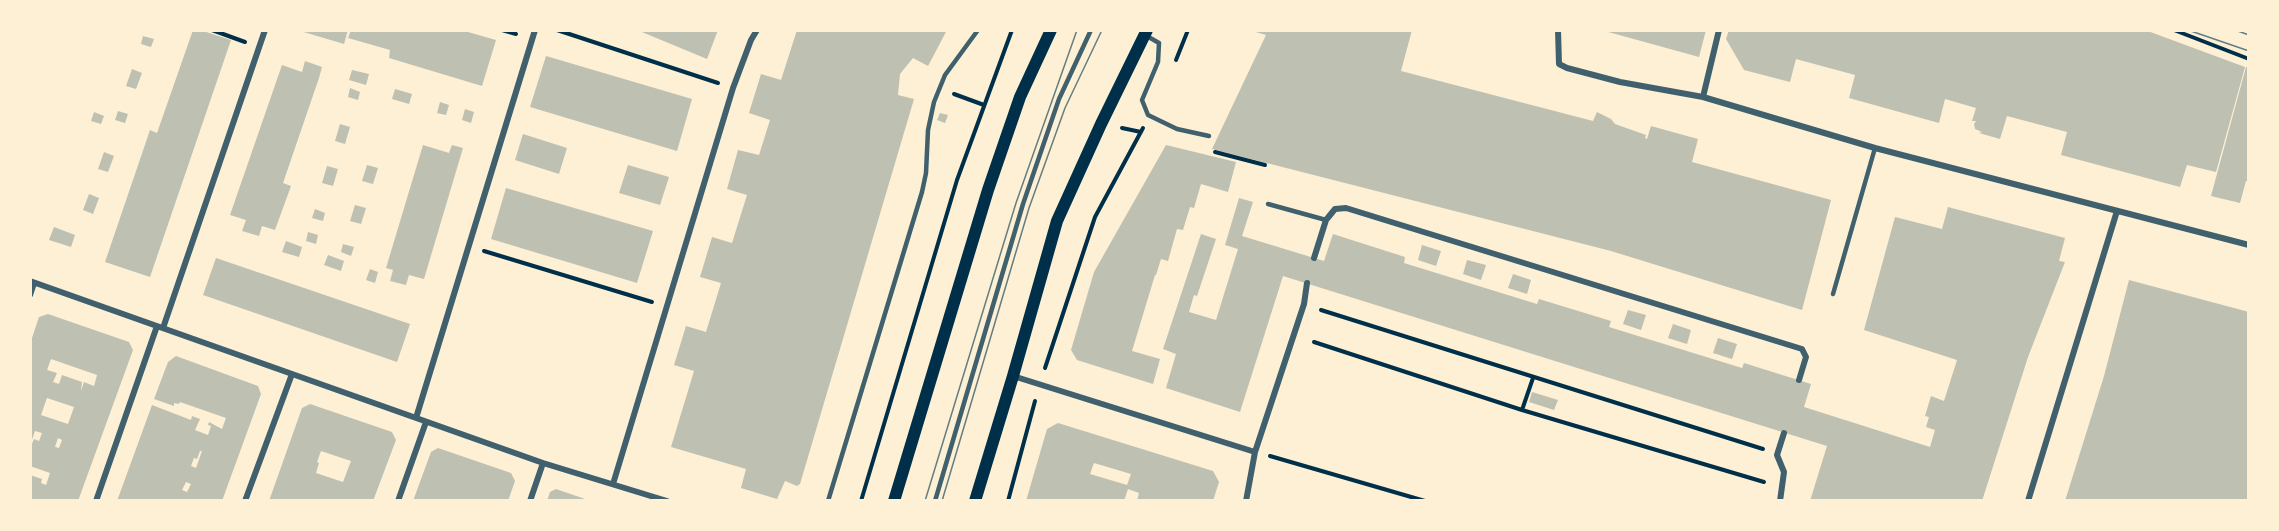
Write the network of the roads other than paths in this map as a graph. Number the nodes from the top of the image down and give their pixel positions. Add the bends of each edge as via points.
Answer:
1 (265, 30) edge
2 (536, 30) edge
3 (757, 30) edge
4 (978, 30) edge
5 (1051, 30) edge
6 (1091, 30) edge
7 (1558, 30) edge
8 (1719, 30) edge
9 (1146, 32) edge
10 (1703, 97) junction
11 (1209, 136) dead end
12 (1875, 148) junction
13 (1268, 204) dead end
14 (2116, 211) junction
15 (1326, 220) junction
16 (2249, 245) edge
17 (1314, 258) dead end
18 (32, 283) edge
19 (1307, 283) dead end
20 (1833, 294) dead end
21 (30, 295) edge
22 (160, 327) junction
23 (292, 374) junction
24 (1014, 376) junction
25 (1800, 380) dead end
26 (416, 418) junction
27 (426, 422) junction
28 (1784, 433) dead end
29 (1255, 452) junction
30 (543, 462) junction
31 (613, 484) junction
32 (656, 499) edge
33 (96, 501) edge
34 (245, 501) edge
35 (398, 501) edge
36 (530, 501) edge
37 (667, 501) edge
38 (828, 501) edge
39 (894, 501) edge
40 (935, 501) edge
41 (975, 501) edge
42 (1246, 501) edge
43 (1780, 501) edge
44 (2028, 501) edge

1 - 22 street
2 - 26 street
3 - 31 street via 733,88
4 - 38 lane via 940,88 928,130 922,192
5 - 39 main road via 1020,97 988,190
6 - 40 lane via 1059,99 1023,204
7 - 10 street via 1560,64 1567,68
8 - 10 street
9 - 11 lane via 1159,43 1158,62 1142,100 1148,115 1177,129
9 - 24 main road via 1057,220
10 - 12 street
12 - 14 street
12 - 20 lane
13 - 15 lane
14 - 16 street
14 - 44 street
15 - 17 street
15 - 25 street via 1335,209 1346,208 1802,349 1806,357
18 - 21 street
18 - 22 street
19 - 29 street via 1304,304
22 - 23 street
22 - 33 street
23 - 26 street
23 - 34 street
24 - 29 street
24 - 41 main road
26 - 27 street
27 - 30 street
27 - 35 street
28 - 43 street via 1778,454 1784,471
29 - 42 street
30 - 31 street
30 - 36 street
31 - 32 street
32 - 37 street

